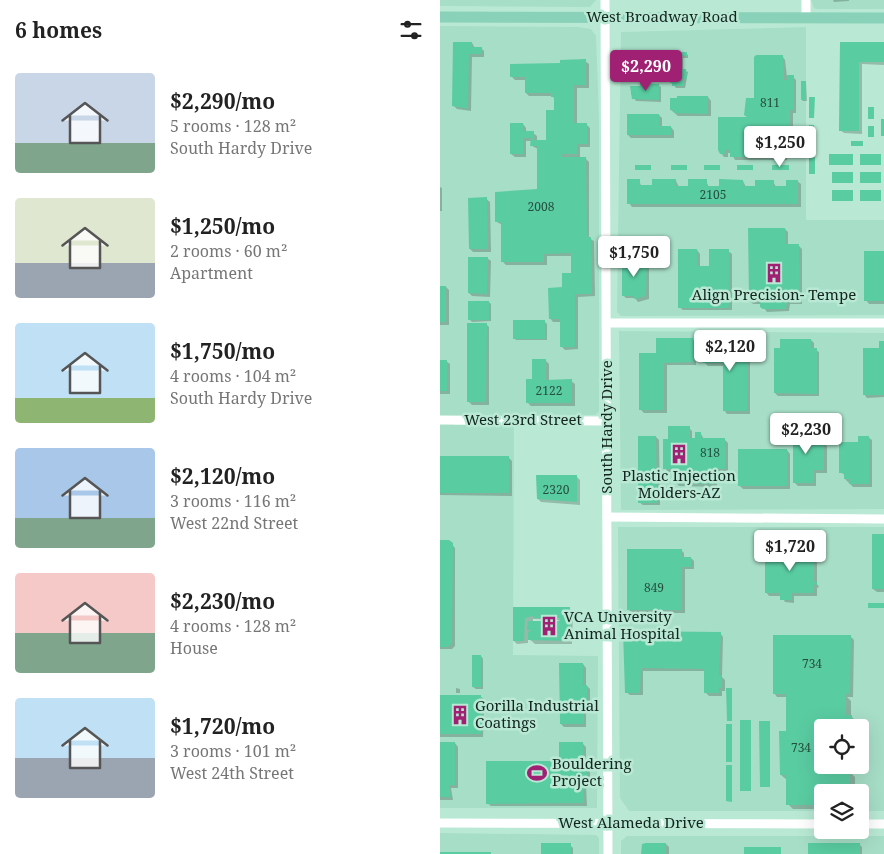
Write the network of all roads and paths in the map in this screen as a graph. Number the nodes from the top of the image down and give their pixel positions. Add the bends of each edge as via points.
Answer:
1 (605, 0) edge
2 (806, 0) edge
3 (440, 17) edge
4 (605, 17) junction
5 (806, 18) junction
6 (884, 18) edge
7 (607, 323) junction
8 (884, 323) edge
9 (440, 420) edge
10 (606, 421) junction
11 (607, 517) junction
12 (884, 518) edge
13 (440, 823) edge
14 (608, 823) junction
15 (814, 824) edge
16 (869, 824) edge
17 (884, 824) edge
18 (608, 854) edge

1 - 4 street, South Hardy Drive
2 - 5 street
3 - 4 main road, West Broadway Road
4 - 5 main road, West Broadway Road
4 - 7 street, South Hardy Drive
5 - 6 main road, West Broadway Road
7 - 8 street
7 - 10 street, South Hardy Drive
9 - 10 street, West 23rd Street
10 - 11 street, South Hardy Drive
11 - 12 street
11 - 14 street, South Hardy Drive
13 - 14 street, West Alameda Drive
14 - 15 street, West Alameda Drive
14 - 18 street, South Hardy Drive
16 - 17 street

